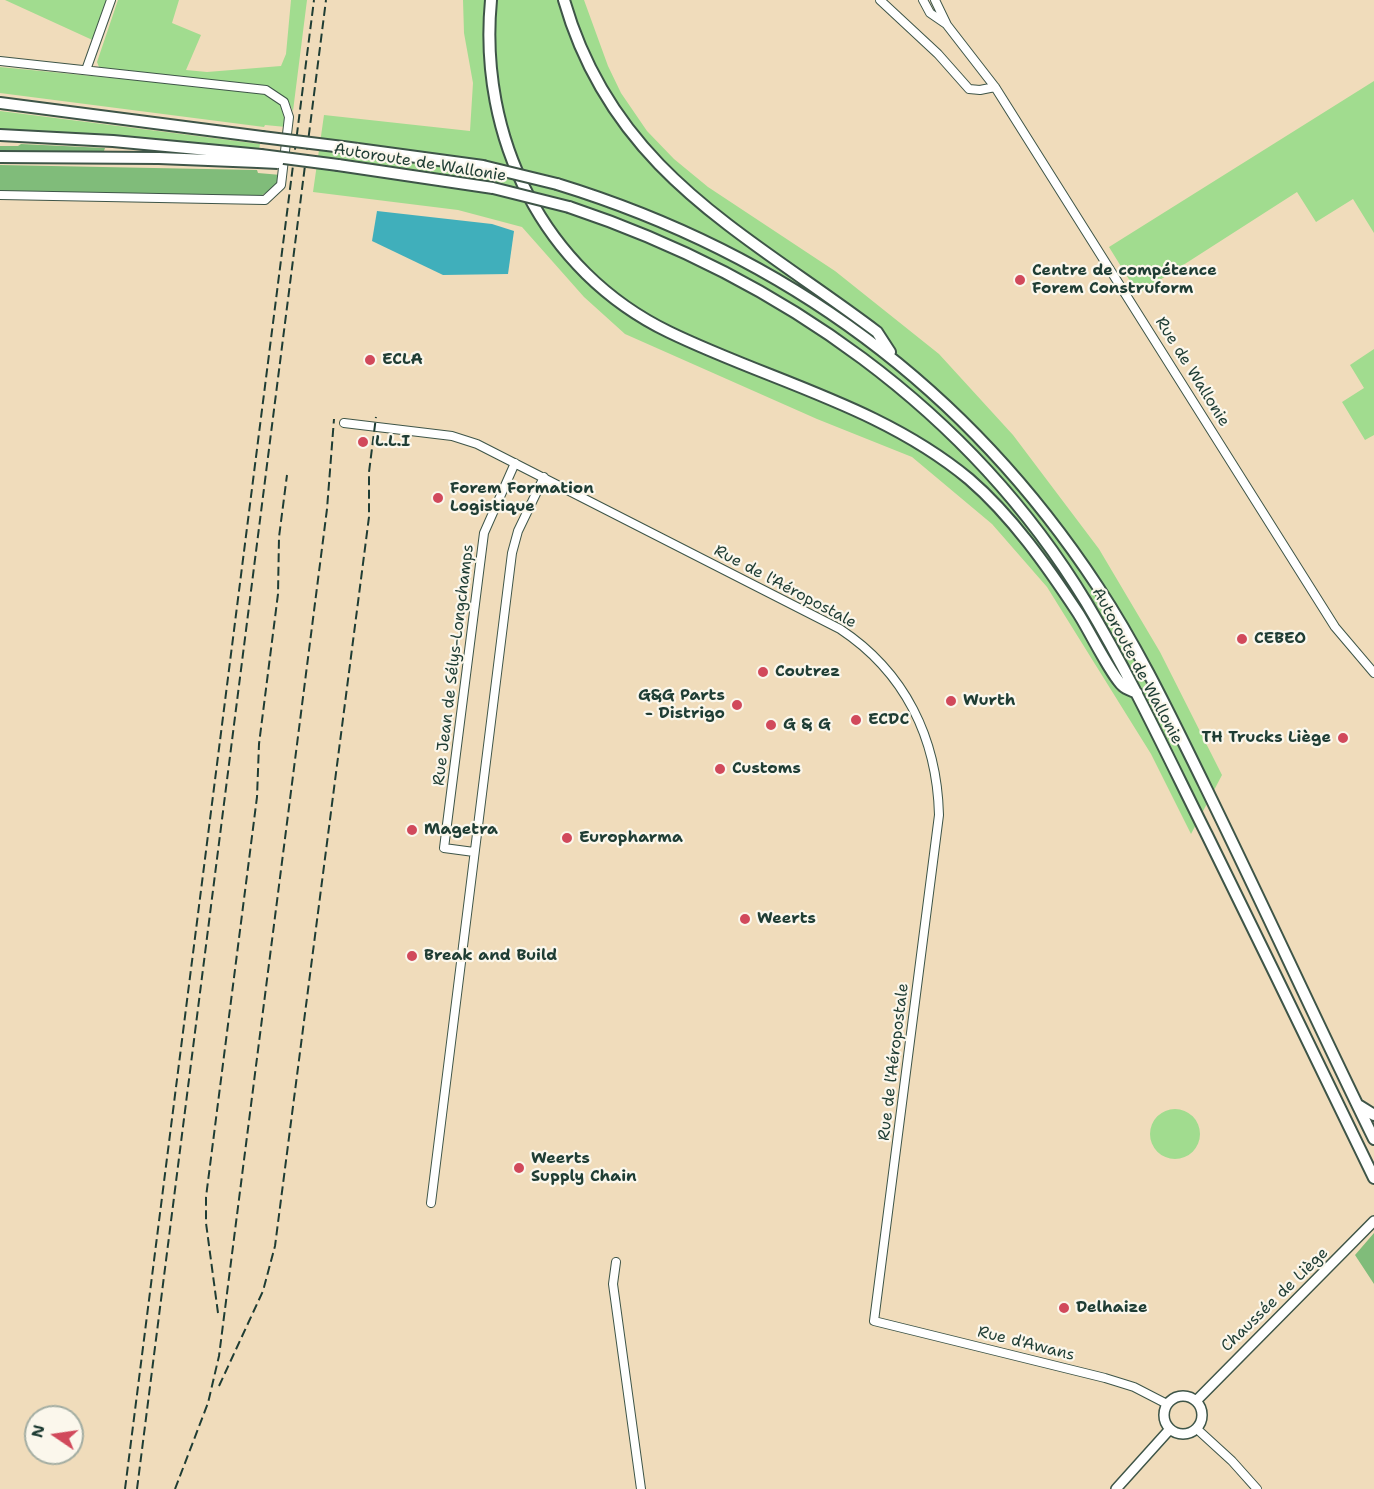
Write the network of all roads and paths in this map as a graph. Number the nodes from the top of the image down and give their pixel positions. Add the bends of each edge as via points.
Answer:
1 (111, 0) edge
2 (491, 0) edge
3 (564, 0) edge
4 (880, 0) edge
5 (923, 0) edge
6 (934, 0) edge
7 (947, 25) junction
8 (0, 61) edge
9 (86, 70) junction
10 (995, 87) junction
11 (0, 103) edge
12 (0, 135) edge
13 (0, 157) edge
14 (260, 158) junction
15 (0, 195) edge
16 (896, 360) junction
17 (344, 423) dead end
18 (515, 463) junction
19 (544, 477) junction
20 (1374, 673) edge
21 (1137, 693) junction
22 (474, 852) junction
23 (1357, 1105) junction
24 (1374, 1115) edge
25 (1374, 1139) edge
26 (1374, 1178) edge
27 (431, 1203) dead end
28 (1374, 1221) edge
29 (616, 1262) dead end
30 (874, 1320) joint
31 (1197, 1401) junction
32 (1167, 1404) junction
33 (1170, 1429) junction
34 (1197, 1429) junction
35 (641, 1489) edge
36 (1116, 1489) edge
37 (1257, 1489) edge

1 - 9 street
2 - 21 highway via 489,44 496,111 519,181 570,256 617,299 667,331 874,417 946,461 1004,513 1078,613 1122,686
3 - 16 highway via 595,77 652,159 703,207 877,332
4 - 10 street via 969,89
5 - 7 street, Rue de Wallonie via 930,13
6 - 7 street, Rue de Wallonie
7 - 10 street, Rue de Wallonie
8 - 9 street
9 - 15 street via 266,90 277,96 284,102 289,117 281,185 265,200
10 - 20 street, Rue de Wallonie via 1335,627
11 - 16 highway, Autoroute de Wallonie, bridge via 483,166 557,184 639,212 754,265 826,308
12 - 14 highway, Autoroute de Wallonie via 113,141
13 - 14 highway
14 - 21 highway, Autoroute de Wallonie, bridge via 494,188 569,207 631,228 744,281 817,325 917,402 981,465 1036,530 1085,600
16 - 23 highway, Autoroute de Wallonie via 962,418 1009,469 1100,589 1163,702
17 - 18 street, Rue de l'Aéropostale via 465,439
18 - 19 street, Rue de l'Aéropostale
18 - 22 street, Rue Jean de Sélys-Longchamps via 484,533 444,848
19 - 22 street via 518,531 512,553
19 - 30 street, Rue de l'Aéropostale via 840,629 859,642 900,685 926,732 934,763 939,815
21 - 26 highway, Autoroute de Wallonie
22 - 27 street
23 - 24 highway
23 - 25 highway, Autoroute de Wallonie
28 - 31 main road, Chaussée de Liège
29 - 35 street via 613,1284
30 - 32 street, Rue d'Awans via 1105,1378
31 - 32 main road via 1178,1396
31 - 34 main road via 1203,1411
32 - 33 main road via 1164,1417
33 - 34 main road via 1184,1435
33 - 36 main road
34 - 37 street

